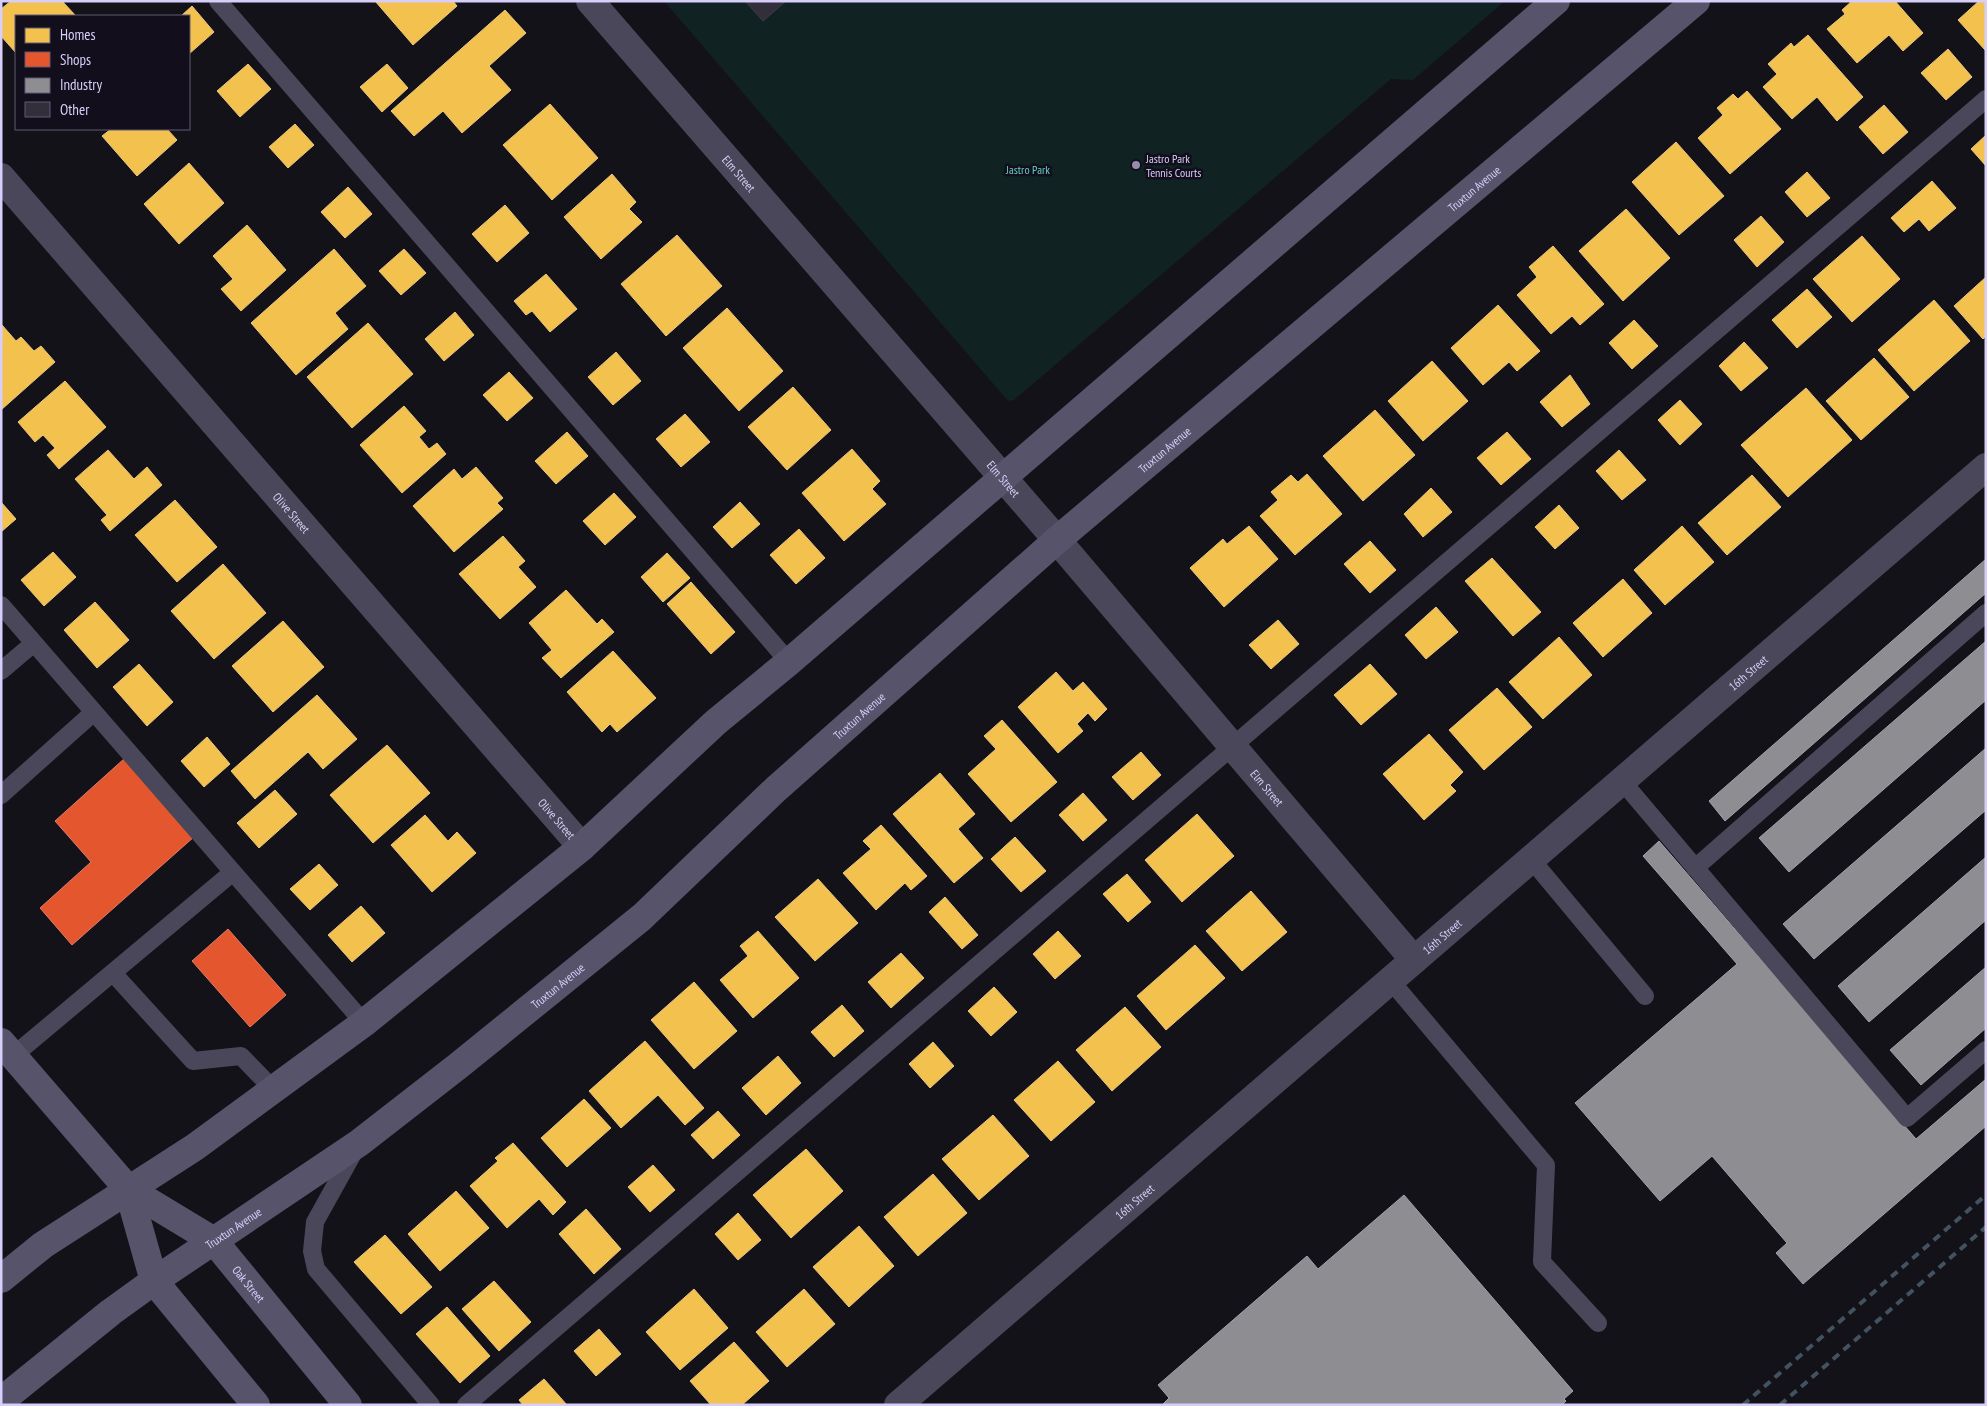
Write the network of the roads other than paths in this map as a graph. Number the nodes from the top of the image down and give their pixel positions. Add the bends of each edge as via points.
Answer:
1 (218, 1) edge
2 (590, 1) edge
3 (1556, 1) edge
4 (1696, 1) edge
5 (1986, 99) edge
6 (1, 177) edge
7 (1986, 467) edge
8 (1002, 478) junction
9 (1057, 540) junction
10 (1, 605) edge
11 (1986, 613) edge
12 (34, 643) junction
13 (789, 662) junction
14 (1, 671) edge
15 (94, 712) junction
16 (1233, 747) junction
17 (1622, 781) junction
18 (1, 795) edge
19 (582, 847) junction
20 (1531, 859) junction
21 (1695, 868) junction
22 (232, 872) junction
23 (1414, 960) junction
24 (113, 973) junction
25 (1391, 980) junction
26 (1645, 996) dead end
27 (364, 1023) junction
28 (7, 1049) edge
29 (1986, 1050) edge
30 (274, 1090) junction
31 (359, 1142) junction
32 (128, 1189) junction
33 (214, 1242) junction
34 (1, 1279) edge
35 (154, 1281) junction
36 (1598, 1323) dead end
37 (1, 1400) edge
38 (256, 1405) edge
39 (348, 1405) edge
40 (431, 1405) edge
41 (466, 1405) edge
42 (898, 1405) edge

1 - 13 lane
2 - 8 street, Elm Street
3 - 8 main road
4 - 9 main road, Truxtun Avenue
5 - 16 lane
6 - 19 street, Olive Street
7 - 17 street, 16th Street
8 - 9 street, Elm Street
8 - 13 main road
9 - 16 street, Elm Street
9 - 31 main road, Truxtun Avenue via 776,789 642,917
10 - 12 lane
11 - 21 lane
12 - 14 lane
12 - 15 lane
13 - 19 main road via 716,722
15 - 18 lane
15 - 22 lane
16 - 23 street, Elm Street
16 - 41 lane
17 - 20 street, 16th Street
17 - 21 lane
19 - 27 main road
20 - 23 street, 16th Street
20 - 26 lane
21 - 29 lane via 1907,1118
22 - 24 lane
22 - 27 lane
23 - 25 street, 16th Street
24 - 28 lane
24 - 30 lane via 193,1061 240,1056
25 - 36 lane via 1546,1165 1542,1262
25 - 42 street, 16th Street
27 - 30 main road
28 - 32 main road, Oak Street
30 - 32 main road via 195,1147
31 - 33 main road, Truxtun Avenue
31 - 40 lane via 315,1222 312,1251 316,1269
32 - 33 main road, Oak Street
32 - 34 main road via 43,1245
32 - 35 main road, Oak Street
33 - 35 main road, Truxtun Avenue
33 - 39 main road, Oak Street
35 - 37 main road, Truxtun Avenue
35 - 38 main road, Oak Street

